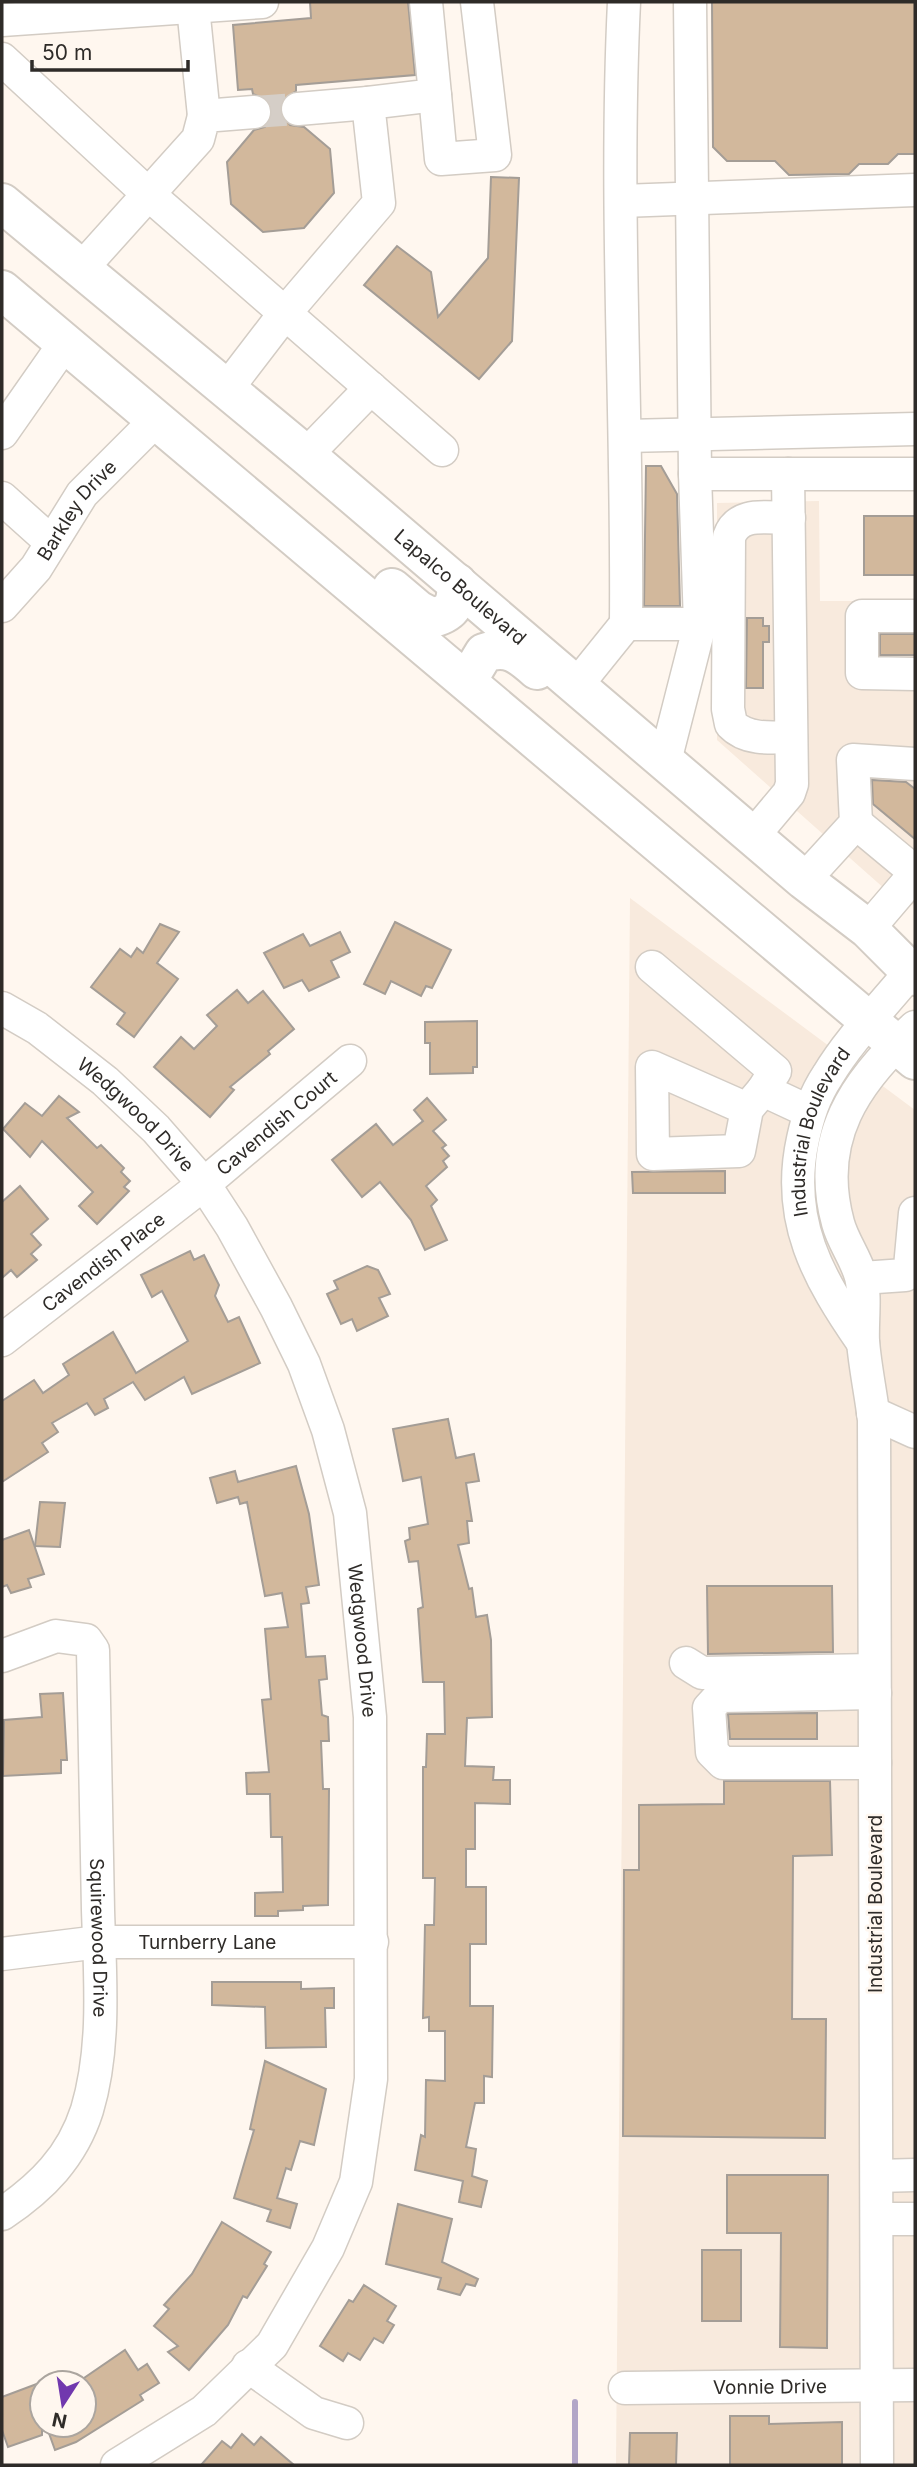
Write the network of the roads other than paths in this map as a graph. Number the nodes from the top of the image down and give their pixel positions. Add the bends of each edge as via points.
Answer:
1 (262, 2) edge
2 (426, 2) edge
3 (477, 2) edge
4 (624, 2) edge
5 (690, 2) edge
6 (193, 7) junction
7 (2, 20) edge
8 (2, 59) edge
9 (435, 95) junction
10 (368, 103) junction
11 (298, 109) tunnel mouth
12 (254, 112) tunnel mouth
13 (204, 116) junction
14 (915, 190) edge
15 (147, 193) junction
16 (691, 198) junction
17 (622, 201) junction
18 (2, 203) edge
19 (82, 268) junction
20 (2, 290) edge
21 (285, 313) junction
22 (65, 343) junction
23 (370, 388) junction
24 (226, 390) junction
25 (157, 419) junction
26 (915, 429) edge
27 (2, 433) edge
28 (695, 433) junction
29 (626, 436) junction
30 (442, 450) dead end
31 (306, 455) junction
32 (695, 474) junction
33 (788, 474) junction
34 (915, 474) edge
35 (244, 494) junction
36 (2, 498) edge
37 (789, 518) junction
38 (51, 542) junction
39 (457, 583) junction
40 (2, 606) edge
41 (915, 616) edge
42 (626, 624) junction
43 (700, 624) junction
44 (915, 674) edge
45 (467, 681) junction
46 (576, 685) junction
47 (792, 737) junction
48 (665, 761) junction
49 (915, 764) edge
50 (725, 812) junction
51 (856, 823) junction
52 (753, 836) junction
53 (915, 873) edge
54 (804, 880) junction
55 (868, 929) junction
56 (652, 967) dead end
57 (914, 971) edge
58 (2, 1008) edge
59 (899, 1038) edge
60 (349, 1061) dead end
61 (808, 1111) junction
62 (204, 1184) junction
63 (915, 1213) edge
64 (862, 1278) junction
65 (2, 1340) edge
66 (863, 1343) junction
67 (873, 1413) junction
68 (915, 1432) edge
69 (2, 1656) edge
70 (686, 1663) dead end
71 (874, 1681) junction
72 (875, 1763) junction
73 (99, 1942) junction
74 (372, 1942) junction
75 (2, 1954) edge
76 (915, 2175) edge
77 (877, 2176) junction
78 (2, 2214) edge
79 (877, 2219) junction
80 (915, 2219) edge
81 (248, 2367) junction
82 (915, 2385) edge
83 (877, 2386) junction
84 (625, 2388) dead end
85 (347, 2423) dead end
86 (117, 2465) edge
87 (877, 2465) edge

1 - 6 street
2 - 9 street
3 - 9 street via 495,155 441,159
4 - 17 street
5 - 16 street
6 - 7 street
6 - 13 street
8 - 15 street
9 - 10 street
10 - 11 street
10 - 21 street via 379,203
12 - 13 street
13 - 15 street via 198,139
14 - 16 street
15 - 19 street
15 - 21 street
16 - 17 street
16 - 28 street
17 - 29 street
18 - 19 main road, Lapalco Boulevard
19 - 24 main road, Lapalco Boulevard
20 - 22 main road
21 - 23 street
21 - 24 street
22 - 25 main road
22 - 27 street
23 - 30 street
23 - 31 street
24 - 31 main road, Lapalco Boulevard
25 - 35 main road
25 - 38 street, Barkley Drive via 82,494
26 - 28 street
28 - 29 street
28 - 32 street
29 - 42 street
31 - 39 main road, Lapalco Boulevard
32 - 33 street
32 - 43 street
33 - 34 street
33 - 37 street
35 - 39 main road via 312,521 433,618 448,613 456,604
35 - 45 main road
36 - 38 street
37 - 47 street
37 - 47 street via 744,519 735,524 729,537 728,709 731,724 742,732
38 - 40 street, Barkley Drive via 36,568
39 - 46 main road, Lapalco Boulevard
41 - 44 street via 862,616 862,673
42 - 43 street
42 - 46 street
43 - 48 street
45 - 50 main road via 484,653 500,648 519,653 650,769
45 - 59 main road
46 - 48 main road, Lapalco Boulevard
47 - 52 street via 789,793
48 - 50 main road, Lapalco Boulevard
49 - 51 street via 853,760
50 - 52 main road, Lapalco Boulevard
51 - 53 street
51 - 54 street
52 - 54 main road, Lapalco Boulevard
53 - 55 street
54 - 55 main road, Lapalco Boulevard
55 - 57 main road, Lapalco Boulevard
56 - 61 street via 775,1071 755,1099
57 - 59 street, Industrial Boulevard
58 - 62 street, Wedgwood Drive via 37,1028 106,1081
59 - 61 street, Industrial Boulevard via 828,1074
59 - 64 street, Industrial Boulevard via 849,1104 832,1164 839,1225
60 - 62 street, Cavendish Court
61 - 66 street, Industrial Boulevard via 796,1186 802,1226 833,1300
62 - 65 street, Cavendish Place
62 - 74 street, Wedgwood Drive via 232,1227 304,1364 350,1513 370,1717
63 - 64 street via 910,1266 905,1275
64 - 66 street, Industrial Boulevard
66 - 67 street, Industrial Boulevard
67 - 68 street
67 - 71 street, Industrial Boulevard
69 - 73 street, Squirewood Drive via 55,1636 86,1640 93,1650
70 - 71 street via 702,1673
71 - 72 street, Industrial Boulevard
71 - 72 street via 720,1696 709,1708 712,1752 723,1763
72 - 77 street, Industrial Boulevard
73 - 74 street, Turnberry Lane
73 - 75 street, Turnberry Lane
73 - 78 street, Squirewood Drive via 98,2060 87,2111 64,2159 34,2192
74 - 81 street, Wedgwood Drive via 371,2079 356,2182 328,2248 272,2345
76 - 77 street
77 - 79 street, Industrial Boulevard
79 - 80 street
79 - 83 street, Industrial Boulevard
81 - 85 street via 314,2413
81 - 86 street, Wedgwood Drive via 204,2411
82 - 83 street, Vonnie Drive
83 - 84 street, Vonnie Drive
83 - 87 street, Industrial Boulevard

